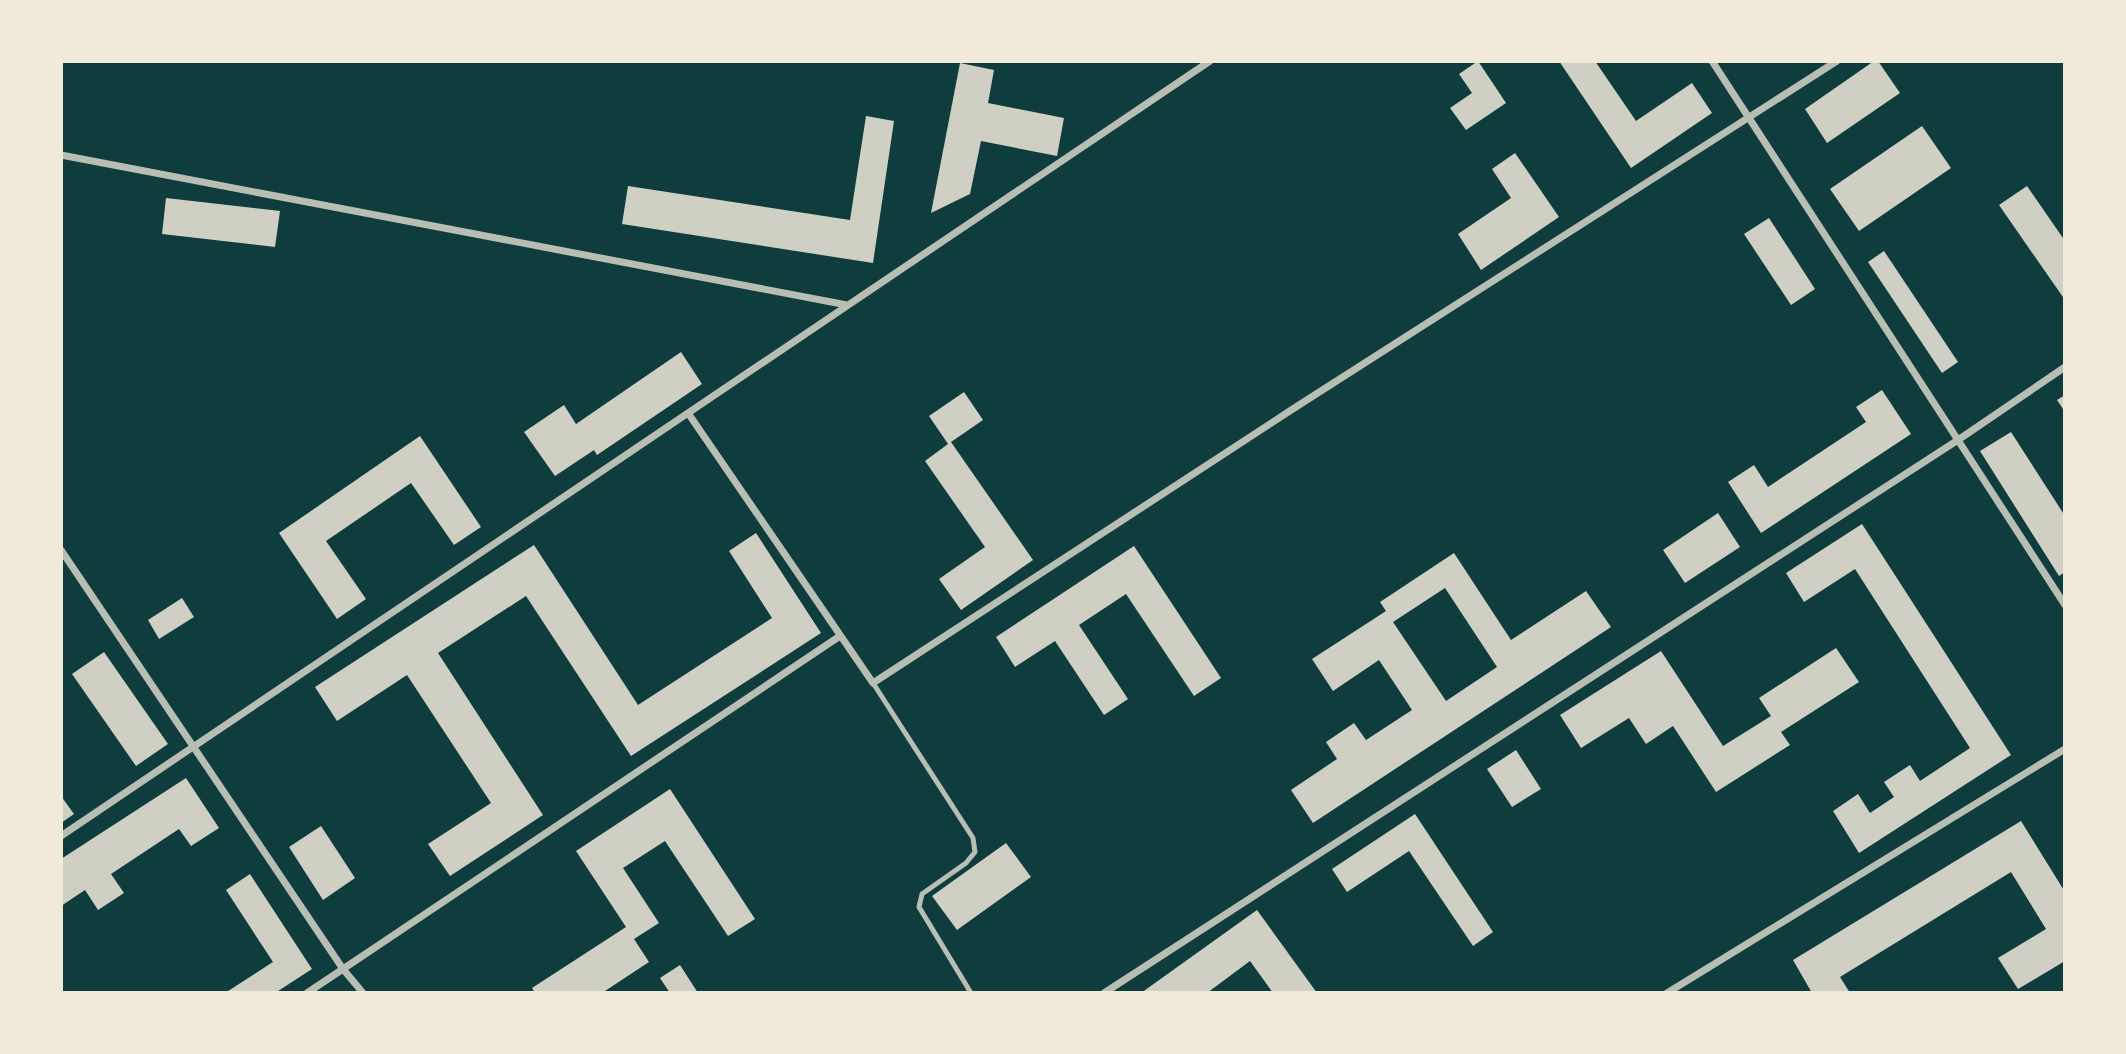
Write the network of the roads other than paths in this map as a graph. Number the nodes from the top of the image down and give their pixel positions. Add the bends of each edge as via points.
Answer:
1 (1210, 61) edge
2 (1712, 61) edge
3 (1837, 61) edge
4 (1748, 116) junction
5 (61, 155) edge
6 (848, 305) junction
7 (2065, 367) edge
8 (688, 413) junction
9 (1958, 440) junction
10 (61, 550) edge
11 (2065, 605) edge
12 (840, 636) junction
13 (873, 683) junction
14 (193, 746) junction
15 (2065, 749) edge
16 (61, 836) edge
17 (343, 969) junction
18 (307, 993) edge
19 (363, 993) edge
20 (971, 993) edge
21 (1104, 993) edge
22 (1667, 993) edge

1 - 6 street
2 - 4 street
3 - 4 street
4 - 9 street
4 - 13 street
5 - 6 street
6 - 8 street
7 - 9 street
8 - 12 street
8 - 14 street
9 - 11 street
9 - 21 street
10 - 14 street
12 - 13 street
12 - 17 street
13 - 20 lane via 973,838 975,852 922,894 919,907
14 - 16 street
14 - 17 street
15 - 22 street
17 - 18 street
17 - 19 street

